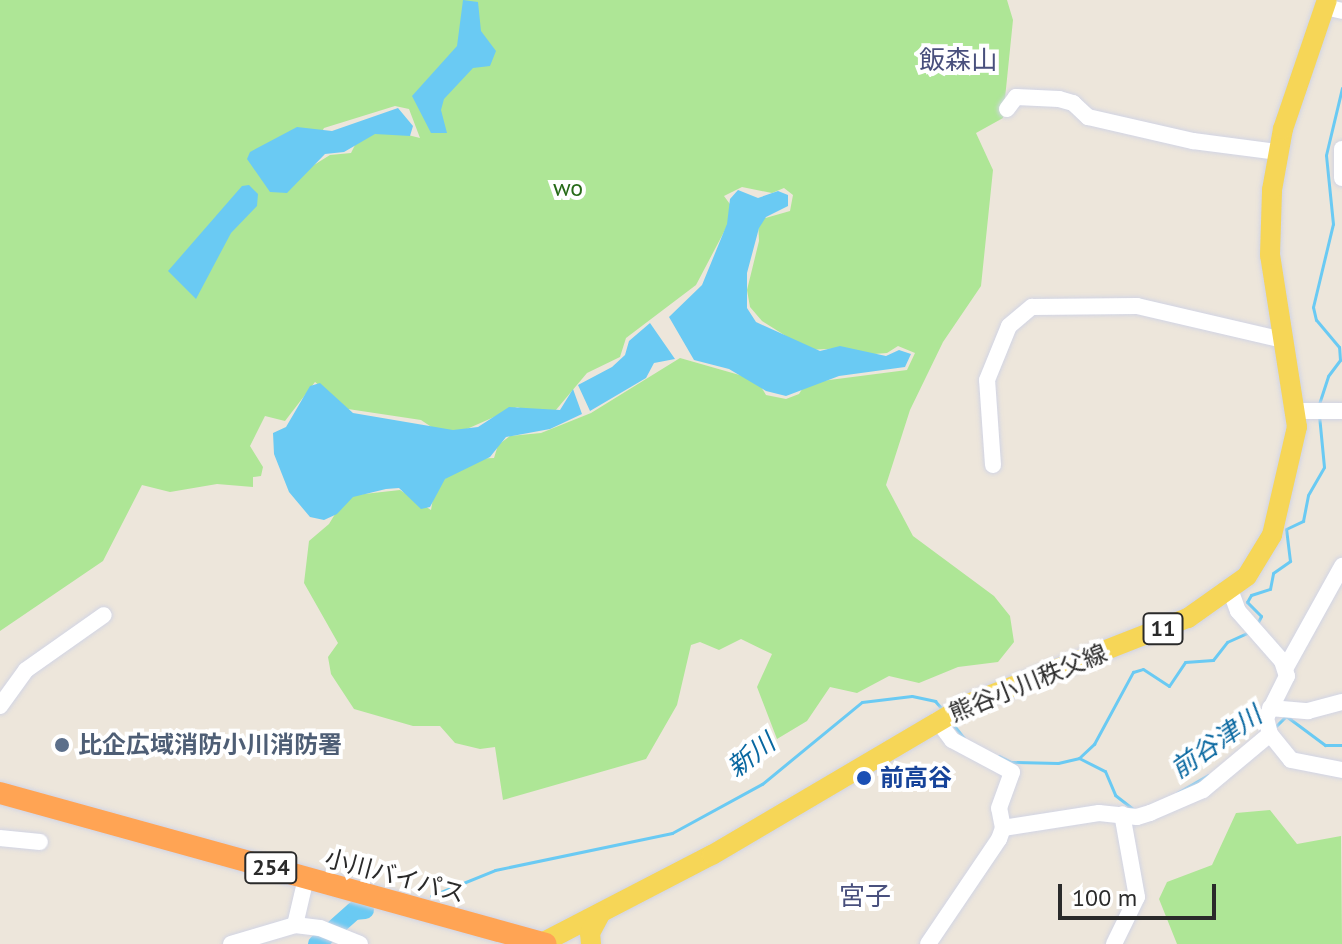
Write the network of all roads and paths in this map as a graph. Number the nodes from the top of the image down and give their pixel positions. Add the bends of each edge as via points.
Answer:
1 (1329, 4) edge
2 (1007, 109) dead end
3 (1342, 149) edge
4 (1278, 152) junction
5 (1342, 178) edge
6 (1283, 340) junction
7 (1297, 411) junction
8 (1342, 411) edge
9 (993, 465) dead end
10 (1342, 566) edge
11 (1231, 592) junction
12 (104, 615) dead end
13 (1285, 669) junction
14 (1342, 702) edge
15 (0, 706) edge
16 (1270, 708) junction
17 (937, 720) junction
18 (1270, 734) junction
19 (1342, 770) edge
20 (0, 793) edge
21 (1122, 814) junction
22 (1003, 828) junction
23 (0, 838) edge
24 (40, 842) dead end
25 (306, 878) junction
26 (600, 914) junction
27 (295, 925) junction
28 (487, 935) edge
29 (231, 944) edge
30 (360, 944) edge
31 (543, 944) edge
32 (591, 944) edge
33 (928, 944) edge
34 (1114, 944) edge

1 - 4 main road, 熊谷小川秩父線 / 11
2 - 4 street via 1016,97 1059,99 1088,117 1193,141
3 - 5 street
4 - 6 main road, 熊谷小川秩父線 / 11 via 1270,255
6 - 7 main road, 熊谷小川秩父線 / 11
6 - 9 street via 1137,306 1032,307 1009,326 987,380
7 - 8 street
7 - 11 main road, 熊谷小川秩父線 / 11 via 1272,535 1258,562
10 - 13 street
11 - 13 street via 1238,611
11 - 17 main road, 熊谷小川秩父線 / 11 via 1188,618 1011,685
12 - 15 street via 26,670
13 - 16 street via 1287,683
14 - 16 street via 1308,711
16 - 18 street
17 - 22 street via 965,749 1012,772 999,808
17 - 26 main road, 熊谷小川秩父線 / 11 via 712,855
18 - 19 street via 1291,760
18 - 21 street via 1203,790 1150,813
20 - 25 highway, 小川バイパス / 254
21 - 22 street
21 - 34 street via 1137,897
22 - 33 street
23 - 24 street
25 - 27 street
25 - 28 highway, 小川バイパス / 254
26 - 31 main road, 熊谷小川秩父線 / 11
26 - 32 main road via 590,933
27 - 29 street
27 - 30 street via 320,928
28 - 31 highway, 小川バイパス / 254

